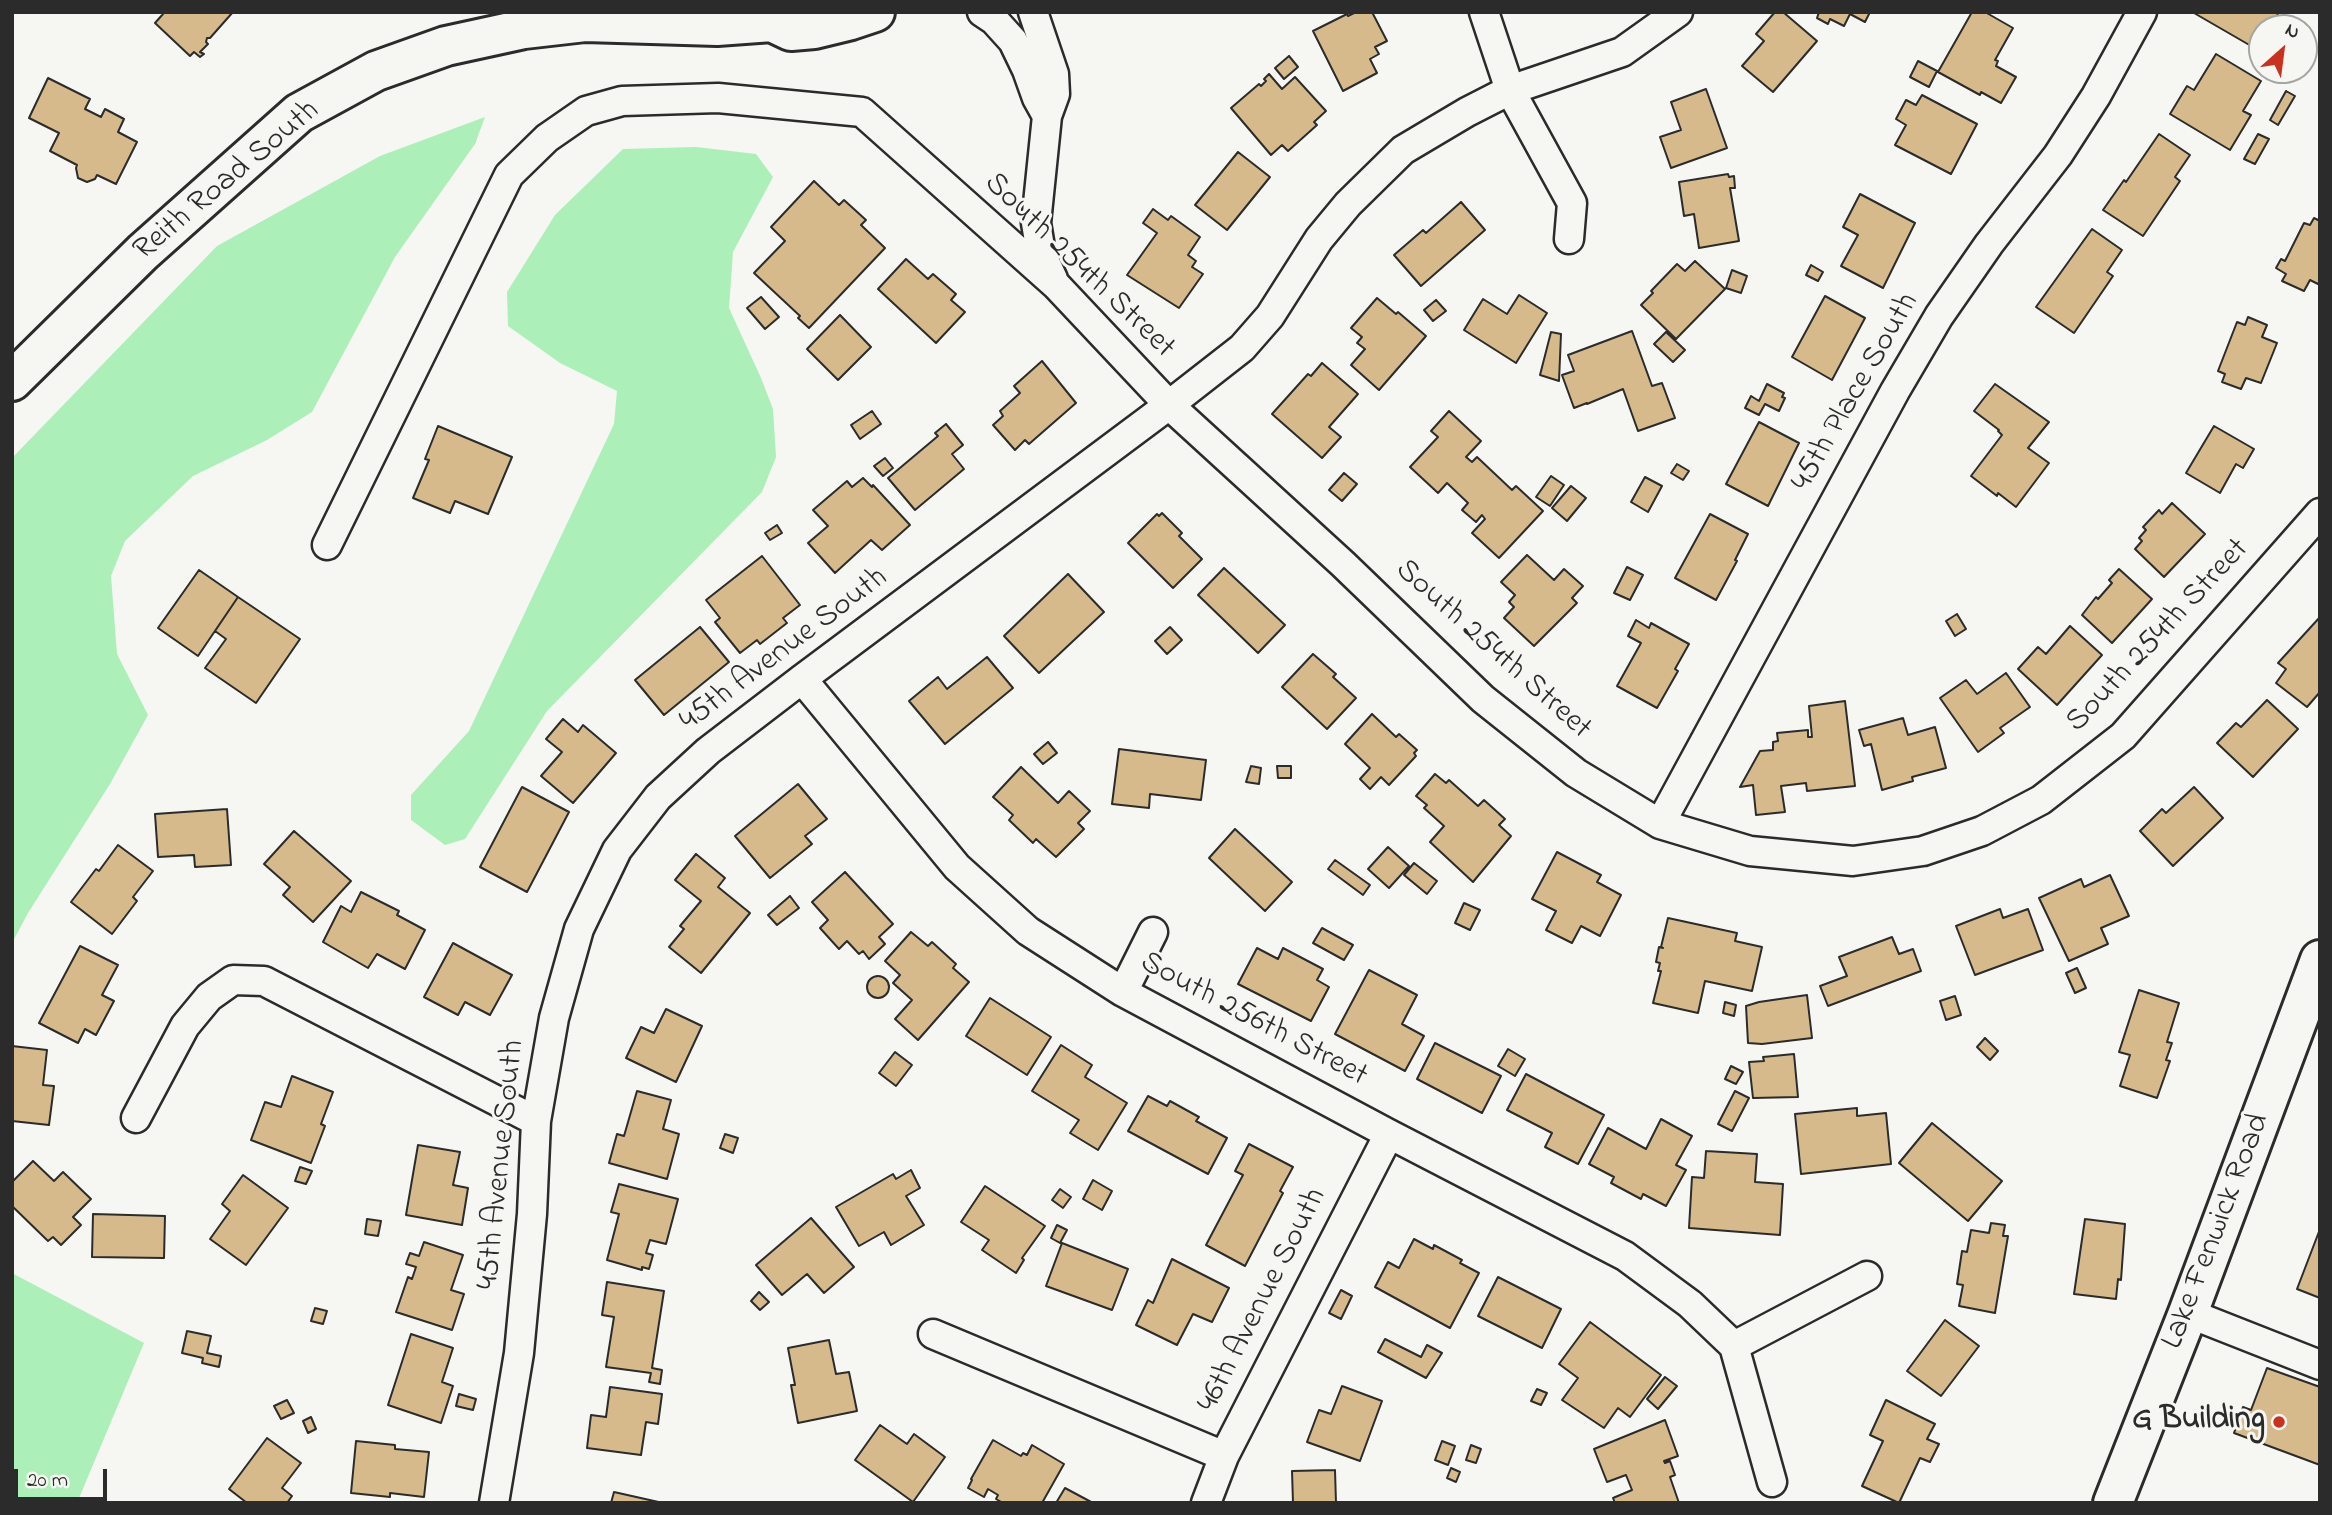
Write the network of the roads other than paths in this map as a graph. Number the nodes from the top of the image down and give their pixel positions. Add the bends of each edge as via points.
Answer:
1 (875, 12) edge
2 (982, 12) edge
3 (1033, 12) edge
4 (1484, 12) edge
5 (1678, 12) edge
6 (2142, 12) edge
7 (777, 17) edge
8 (1510, 90) junction
9 (1047, 116) junction
10 (1569, 239) dead end
11 (1056, 285) junction
12 (12, 381) edge
13 (1169, 405) junction
14 (2320, 513) edge
15 (327, 545) dead end
16 (802, 679) junction
17 (1660, 824) junction
18 (1153, 932) dead end
19 (2320, 960) edge
20 (1123, 992) junction
21 (136, 1118) dead end
22 (536, 1121) junction
23 (1389, 1135) junction
24 (1867, 1276) dead end
25 (2188, 1312) junction
26 (933, 1334) dead end
27 (1734, 1346) junction
28 (2320, 1365) edge
29 (1224, 1456) junction
30 (1772, 1482) dead end
31 (494, 1503) edge
32 (1206, 1503) edge
33 (2113, 1503) edge

1 - 7 main road, Reith Road South via 791,31
2 - 9 street via 1013,41
3 - 9 street via 1055,74 1055,94
4 - 8 street
5 - 8 street, 45th Avenue South via 1622,52
6 - 17 street, 45th Place South via 2058,155 1939,316
7 - 12 main road, Reith Road South via 717,26 585,22 524,29 446,46 376,71 299,113 143,252
8 - 10 street via 1572,202
8 - 13 street, 45th Avenue South via 1403,150 1319,239 1270,316 1242,348
9 - 11 street via 1036,223 1041,253
11 - 13 street, South 254th Street
11 - 15 street, South 254th Street via 862,112 718,98 622,101 586,111 548,138 509,175
13 - 16 street, 45th Avenue South
13 - 17 street, South 254th Street via 1483,699 1576,773
14 - 17 street, South 254th Street via 2123,736 2040,800 1982,831 1923,851 1853,860 1750,851
16 - 20 street, South 256th Street via 957,867 1028,931
16 - 22 street, 45th Avenue South via 708,751 658,797 617,850 579,929 554,1018
18 - 20 street
19 - 25 main road, Lake Fenwick Road
20 - 23 street, South 256th Street
21 - 22 street via 185,1026 209,997 233,980 264,981
22 - 31 street, 45th Avenue South via 519,1353
23 - 27 street, South 256th Street via 1625,1256 1690,1304
23 - 29 street, 46th Avenue South
24 - 27 street
25 - 28 street
25 - 33 main road, Lake Fenwick Road
26 - 29 street
27 - 30 street
29 - 32 street, 46th Avenue South

